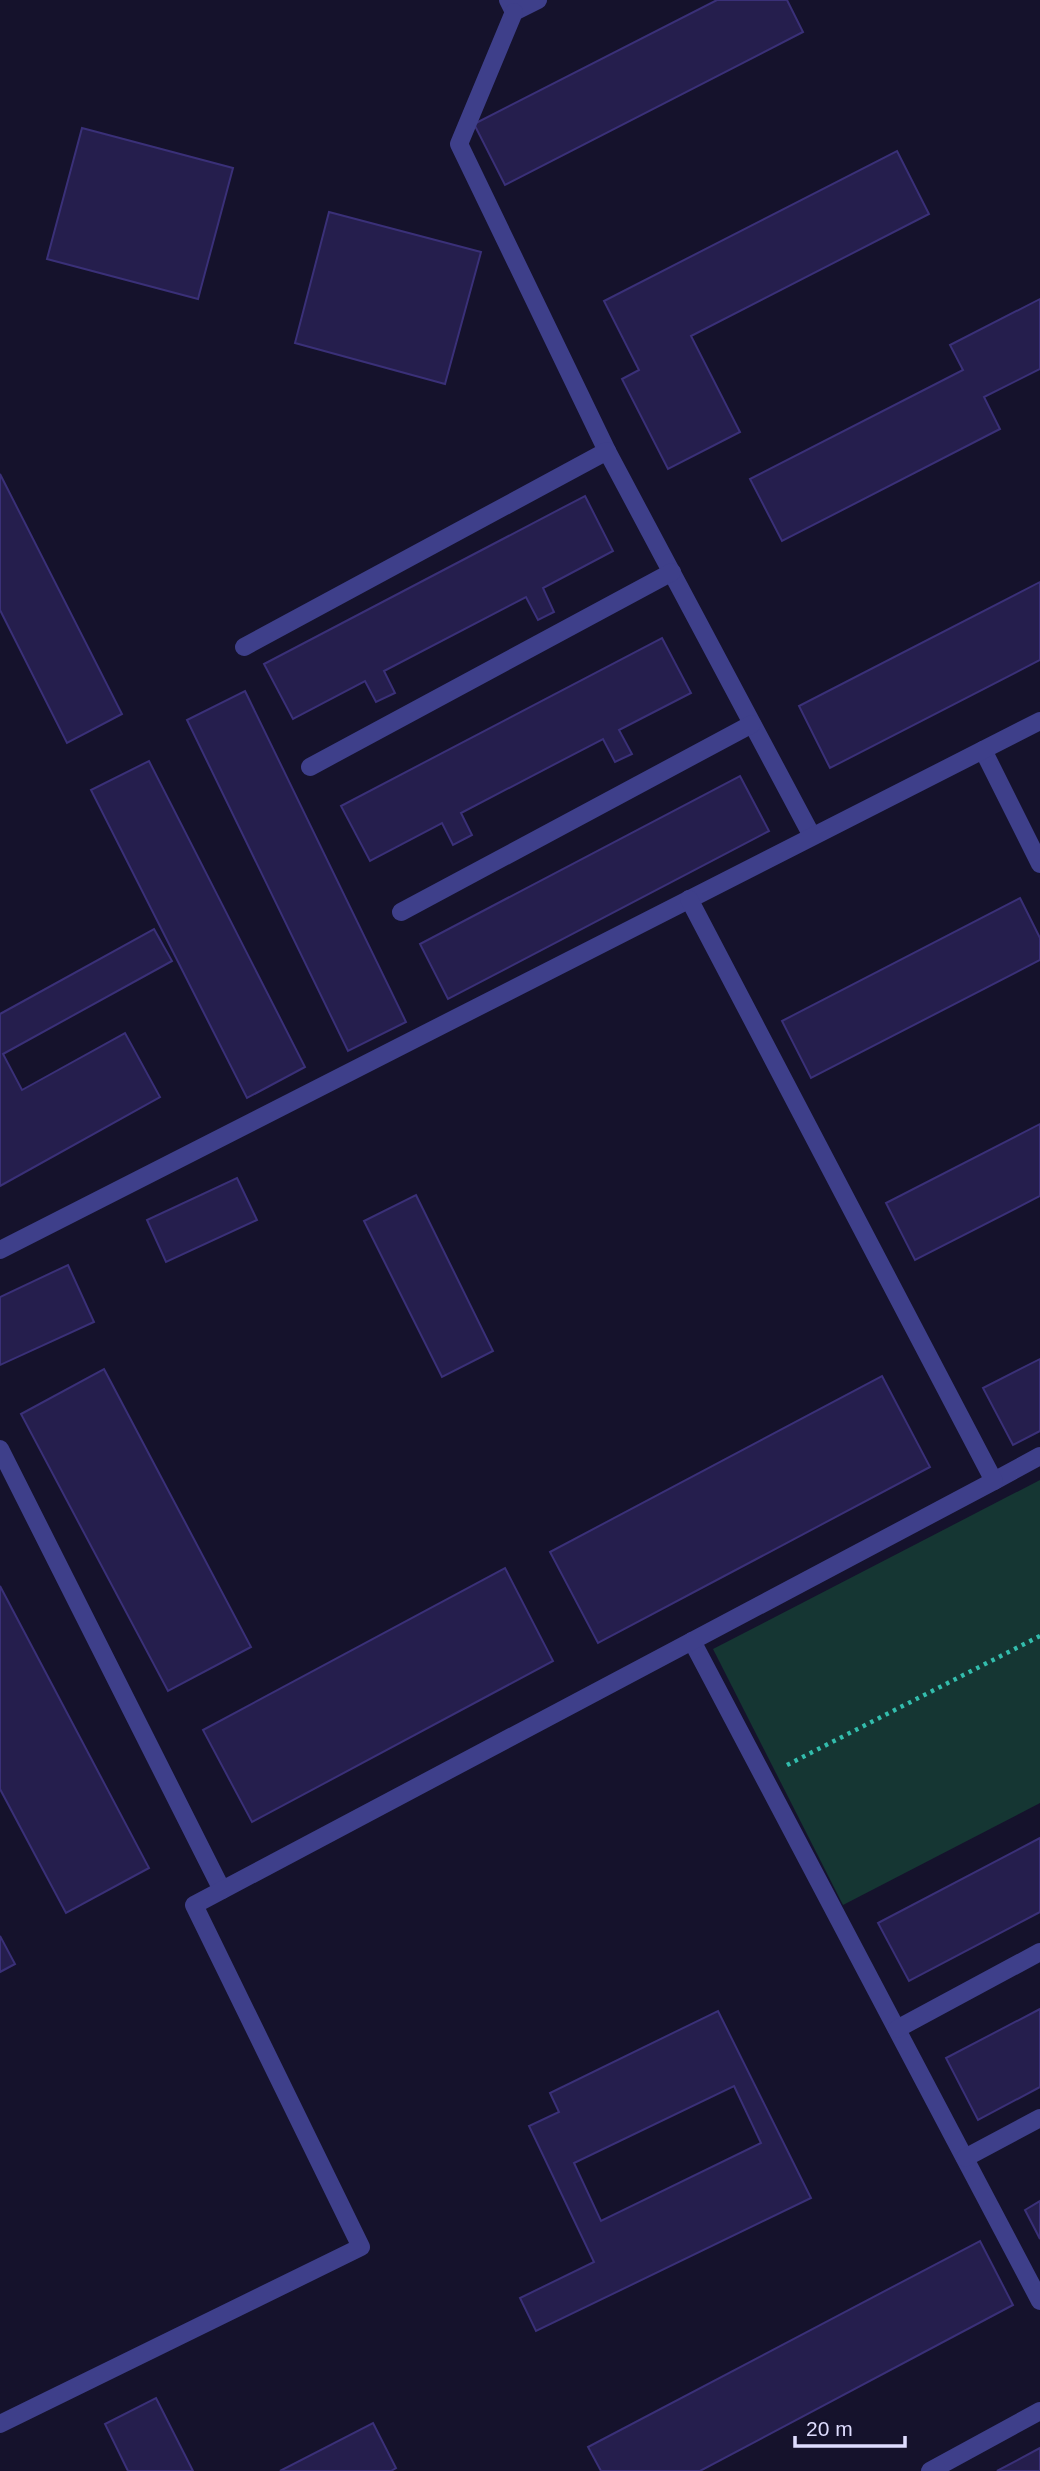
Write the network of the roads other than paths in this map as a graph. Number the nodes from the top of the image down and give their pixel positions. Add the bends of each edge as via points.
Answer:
1 (538, 0) edge
2 (511, 6) edge
3 (607, 452) junction
4 (672, 572) junction
5 (244, 647) dead end
6 (1040, 721) edge
7 (751, 723) junction
8 (983, 750) junction
9 (310, 767) dead end
10 (812, 836) junction
11 (1040, 864) edge
12 (689, 899) junction
13 (401, 912) dead end
14 (0, 1250) edge
15 (0, 1450) edge
16 (1040, 1457) edge
17 (994, 1481) junction
18 (692, 1641) junction
19 (222, 1890) junction
20 (1040, 1952) edge
21 (897, 2029) junction
22 (1040, 2118) edge
23 (965, 2158) junction
24 (1040, 2301) edge
25 (1040, 2411) edge
26 (0, 2424) edge
27 (930, 2471) edge

1 - 2 street
2 - 3 street via 459,144
3 - 4 street
3 - 5 street
4 - 7 street
4 - 9 street
6 - 8 street
7 - 10 street
7 - 13 street
8 - 10 street
8 - 11 street
10 - 12 street
12 - 14 street
12 - 17 street
15 - 19 street
16 - 17 street
17 - 18 street
18 - 19 street
18 - 21 street
19 - 26 street via 194,1905 361,2247
20 - 21 street
21 - 23 street
22 - 23 street
23 - 24 street
25 - 27 street

